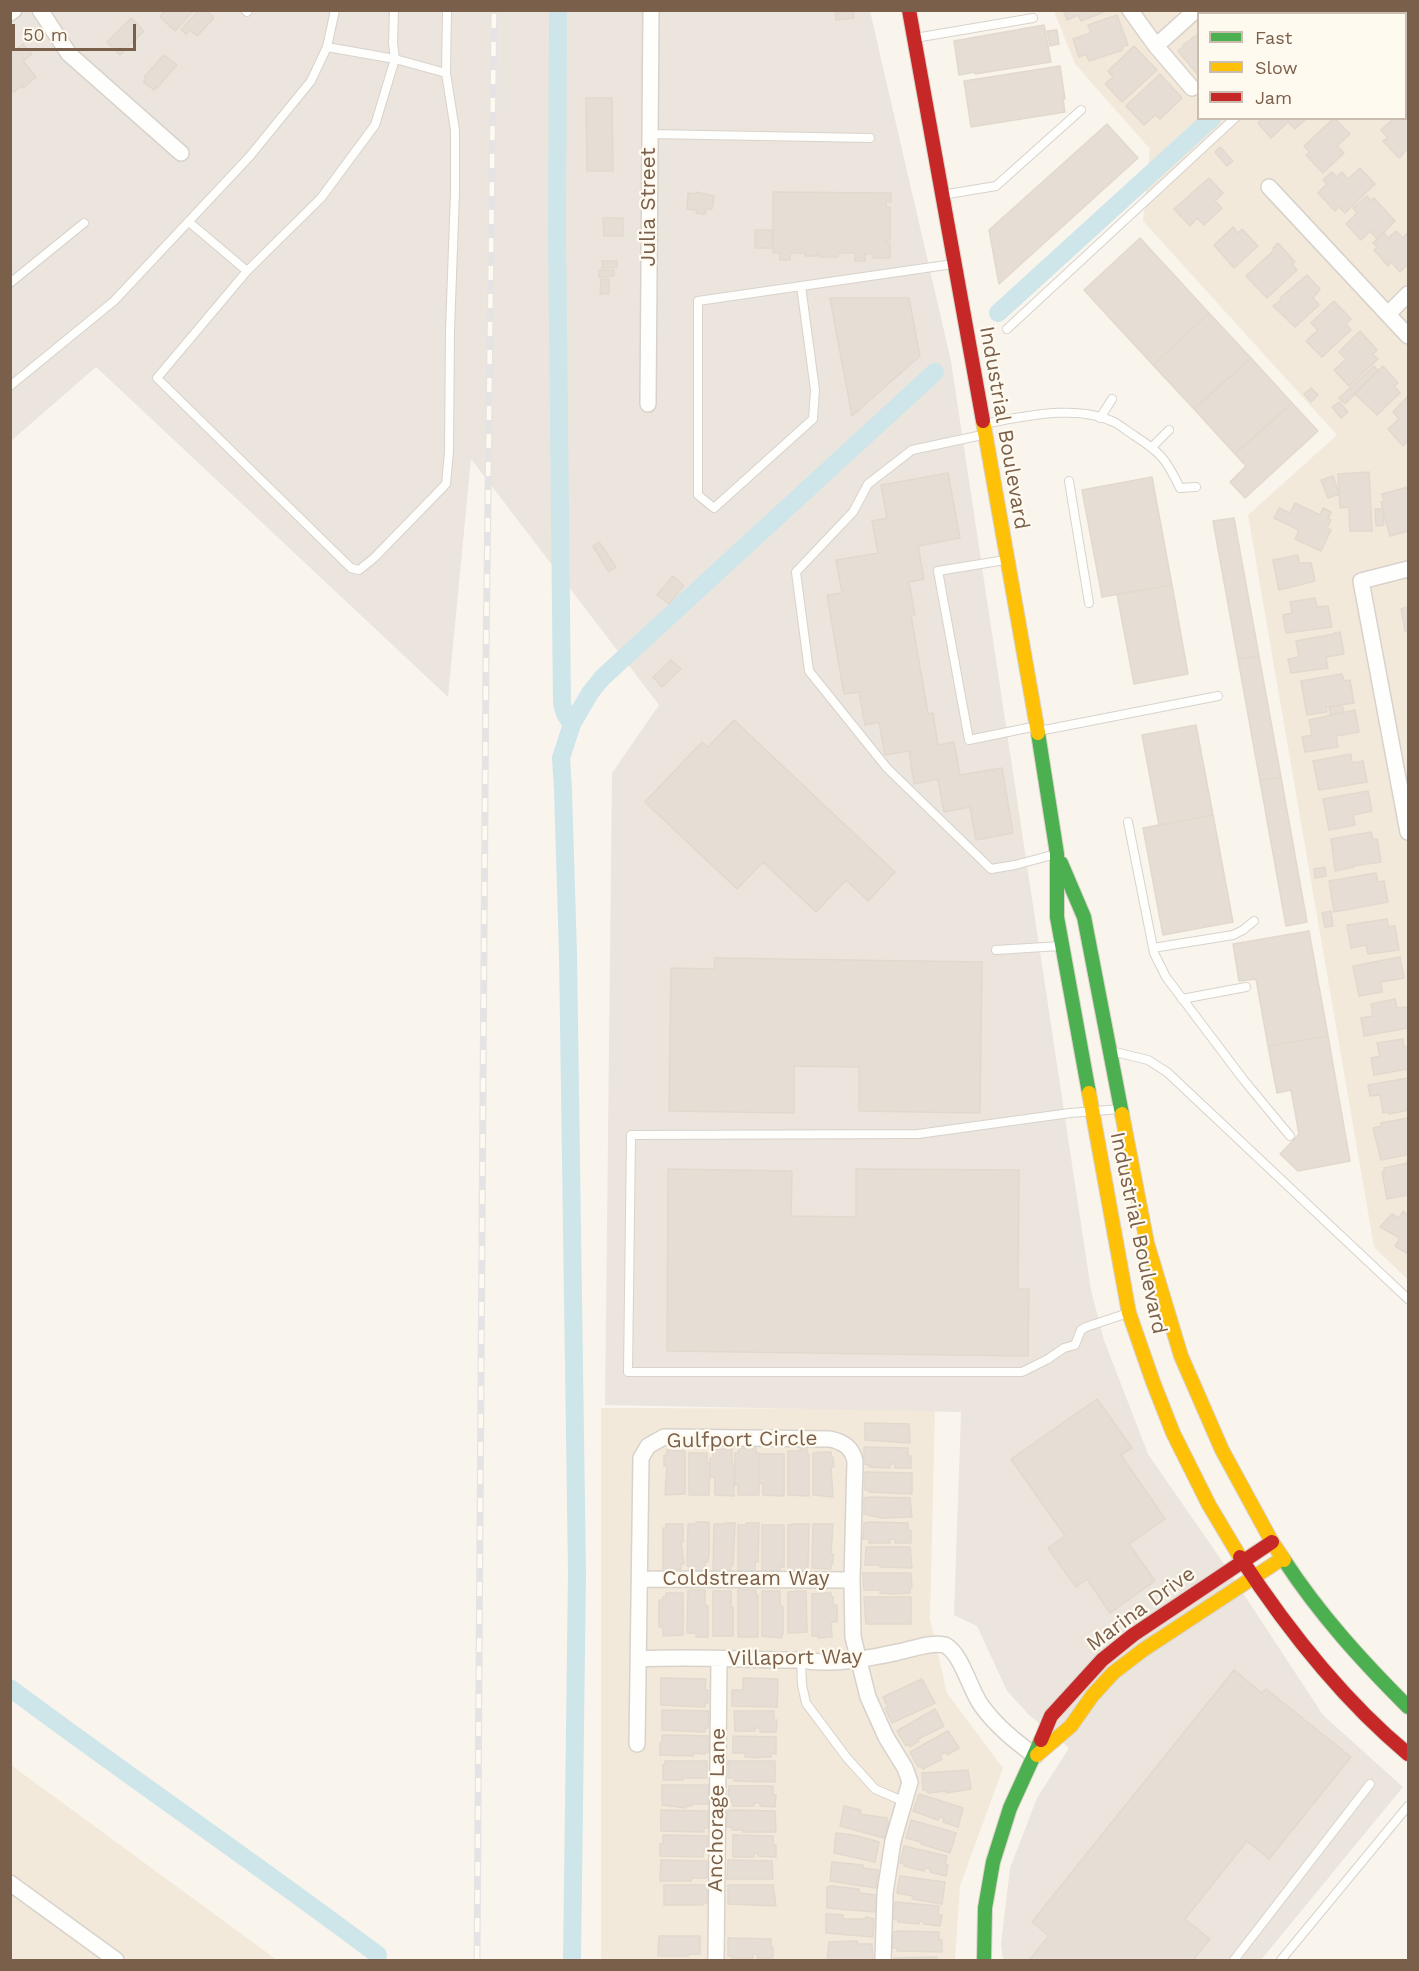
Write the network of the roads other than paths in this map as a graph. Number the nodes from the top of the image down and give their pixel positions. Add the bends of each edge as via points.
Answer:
1 (39, 10) edge
2 (335, 10) edge
3 (394, 10) edge
4 (447, 10) edge
5 (651, 10) edge
6 (909, 10) edge
7 (1130, 10) edge
8 (1196, 10) edge
9 (1033, 18) dead end
10 (914, 38) junction
11 (1156, 46) junction
12 (327, 47) junction
13 (395, 59) junction
14 (446, 73) junction
15 (1192, 88) dead end
16 (1081, 110) dead end
17 (1233, 120) edge
18 (650, 134) junction
19 (870, 138) dead end
20 (181, 153) dead end
21 (1269, 187) dead end
22 (941, 195) junction
23 (189, 222) junction
24 (84, 223) dead end
25 (955, 263) junction
26 (247, 271) junction
27 (10, 284) edge
28 (801, 286) junction
29 (1408, 294) edge
30 (1388, 314) junction
31 (1007, 329) dead end
32 (1408, 336) edge
33 (10, 387) edge
34 (1112, 399) dead end
35 (648, 404) dead end
36 (1100, 418) junction
37 (983, 430) junction
38 (1169, 430) dead end
39 (1152, 447) junction
40 (1069, 480) dead end
41 (1196, 487) dead end
42 (1006, 560) junction
43 (1408, 568) edge
44 (1089, 603) dead end
45 (1218, 696) dead end
46 (1037, 729) junction
47 (1128, 822) dead end
48 (1408, 832) edge
49 (1057, 854) junction
50 (1254, 921) dead end
51 (1062, 946) junction
52 (1153, 948) junction
53 (996, 950) dead end
54 (1246, 987) dead end
55 (1182, 999) junction
56 (1110, 1050) junction
57 (1121, 1109) junction
58 (1092, 1111) junction
59 (1290, 1136) dead end
60 (1408, 1299) edge
61 (1129, 1313) junction
62 (1272, 1542) junction
63 (1283, 1558) junction
64 (1244, 1562) junction
65 (1255, 1578) junction
66 (640, 1579) junction
67 (852, 1580) junction
68 (639, 1659) junction
69 (719, 1659) junction
70 (801, 1660) junction
71 (858, 1660) junction
72 (1408, 1707) edge
73 (637, 1744) dead end
74 (1408, 1754) edge
75 (1035, 1756) junction
76 (1370, 1784) dead end
77 (905, 1802) junction
78 (1408, 1806) edge
79 (10, 1884) edge
80 (116, 1960) edge
81 (716, 1960) edge
82 (883, 1960) edge
83 (984, 1960) edge
84 (1234, 1960) edge
85 (1281, 1960) edge

1 - 20 street via 69,54
2 - 12 lane
3 - 13 lane
4 - 14 lane
5 - 18 street, Julia Street
6 - 10 main road, Industrial Boulevard
7 - 11 street
8 - 11 street
9 - 10 lane
10 - 22 main road, Industrial Boulevard
11 - 15 street
12 - 13 lane
12 - 23 lane via 311,81
13 - 14 lane
13 - 26 lane via 375,125 321,198
14 - 26 lane via 455,151 446,484 359,570 351,568 157,378
16 - 22 lane via 996,186
17 - 31 lane
18 - 19 lane
18 - 35 street, Julia Street
21 - 30 street
22 - 25 main road, Industrial Boulevard
23 - 26 lane
23 - 33 lane via 114,301
24 - 27 lane
25 - 28 lane
25 - 37 main road, Industrial Boulevard
28 - 28 lane via 698,301 698,495 714,508 813,419 815,390
29 - 30 street
30 - 32 street
34 - 36 lane
36 - 37 lane via 1054,412
36 - 39 lane via 1114,422
37 - 42 main road, Industrial Boulevard
37 - 49 lane via 912,450 868,484 853,512 795,572 809,671 887,768 991,869
38 - 39 lane
39 - 41 lane via 1168,464 1179,488
40 - 44 lane
42 - 46 main road, Industrial Boulevard
42 - 46 lane via 938,571 954,662 969,740
43 - 48 street via 1361,581
45 - 46 lane
46 - 49 main road, Industrial Boulevard
47 - 52 lane
49 - 51 main road, Industrial Boulevard via 1057,917
49 - 56 main road, Industrial Boulevard via 1084,917
50 - 52 lane via 1233,934
51 - 53 lane
51 - 58 main road, Industrial Boulevard
52 - 55 lane via 1166,977
54 - 55 lane
55 - 59 lane
56 - 57 main road, Industrial Boulevard
56 - 60 lane via 1148,1060 1167,1072
57 - 58 lane
57 - 62 main road, Industrial Boulevard via 1147,1243 1181,1356 1222,1450
58 - 61 main road, Industrial Boulevard
58 - 61 lane via 918,1134 631,1135 628,1372 1022,1372 1064,1347 1076,1345 1086,1327
61 - 64 main road, Industrial Boulevard via 1179,1447
62 - 63 main road, Industrial Boulevard
62 - 64 main road, Marina Drive
63 - 65 main road, Marina Drive
63 - 72 main road, Industrial Boulevard via 1362,1661
64 - 65 main road, Industrial Boulevard
64 - 75 main road, Marina Drive via 1102,1660 1051,1716
65 - 74 main road, Industrial Boulevard via 1334,1683
65 - 75 main road, Marina Drive via 1113,1673 1071,1726
66 - 67 street, Coldstream Way
66 - 67 street, Gulfport Circle via 641,1458 648,1446 664,1437 830,1439 846,1445 855,1461
66 - 68 street, Gulfport Circle
67 - 71 street, Gulfport Circle
68 - 69 street, Villaport Way
68 - 73 street, Gulfport Circle
69 - 70 street, Villaport Way
69 - 81 street, Anchorage Lane
70 - 71 street, Villaport Way
70 - 77 lane via 806,1703 875,1789
71 - 75 street, Villaport Way via 928,1645 949,1647 980,1704 1000,1728
71 - 77 street, Gulfport Circle via 868,1697 886,1737 906,1768 910,1782
75 - 83 main road, Marina Drive via 1010,1808 993,1862 985,1908
76 - 84 lane
77 - 82 street, Gulfport Circle via 893,1841 885,1893
78 - 85 lane
79 - 80 street

